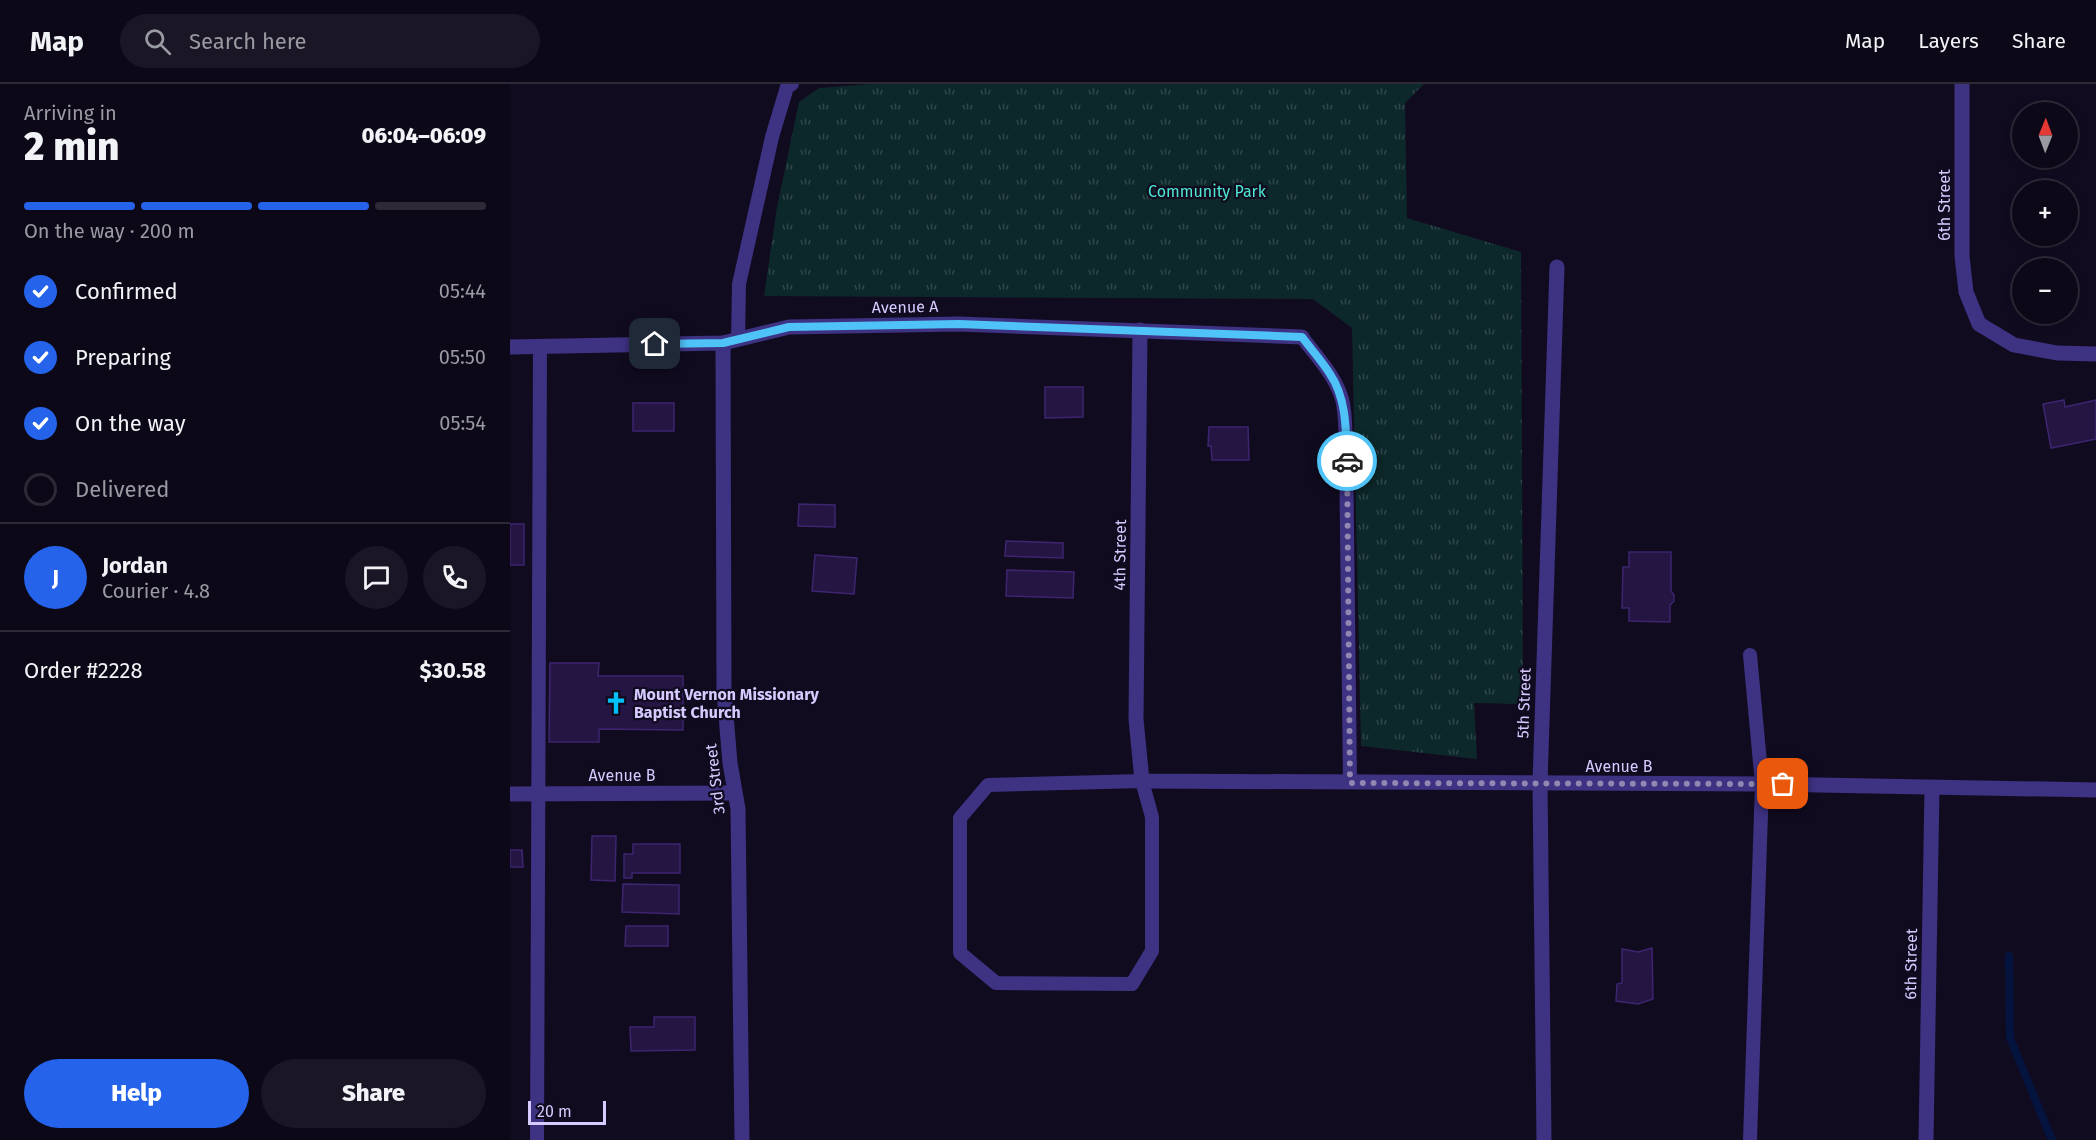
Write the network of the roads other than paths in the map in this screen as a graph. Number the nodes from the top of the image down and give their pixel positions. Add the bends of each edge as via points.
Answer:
1 (792, 84) edge
2 (1962, 84) edge
3 (1557, 267) dead end
4 (1140, 330) junction
5 (1302, 337) joint
6 (730, 341) junction
7 (510, 346) edge
8 (540, 347) junction
9 (2096, 354) edge
10 (1750, 655) dead end
11 (1142, 781) junction
12 (1350, 783) junction
13 (1539, 783) junction
14 (1762, 784) junction
15 (1932, 788) junction
16 (2096, 790) edge
17 (735, 793) junction
18 (510, 794) edge
19 (538, 794) junction
20 (537, 1140) edge
21 (742, 1140) edge
22 (1544, 1140) edge
23 (1750, 1140) edge
24 (1926, 1140) edge

1 - 6 lane via 787,87 772,137
2 - 9 street, 6th Street via 1962,256 1966,292 1979,324 2014,345 2057,353
3 - 13 street, 5th Street
4 - 5 street, Avenue A
4 - 6 street, Avenue A via 959,324 789,327
4 - 11 street, 4th Street via 1136,719
5 - 12 lane via 1331,376 1344,411
6 - 8 street, Avenue A
6 - 17 street, 3rd Street via 724,692
7 - 8 street, Avenue A
8 - 19 lane
10 - 14 lane
11 - 11 lane via 1152,817 1152,951 1132,984 996,983 960,953 960,818 988,785
11 - 12 street, Avenue B
12 - 13 street, Avenue B
13 - 14 street, Avenue B
13 - 22 street, 5th Street
14 - 15 street, Avenue B
14 - 23 lane
15 - 16 street, Avenue B
15 - 24 street, 6th Street
17 - 19 street, Avenue B
17 - 21 street, 3rd Street
18 - 19 street, Avenue B
19 - 20 lane

